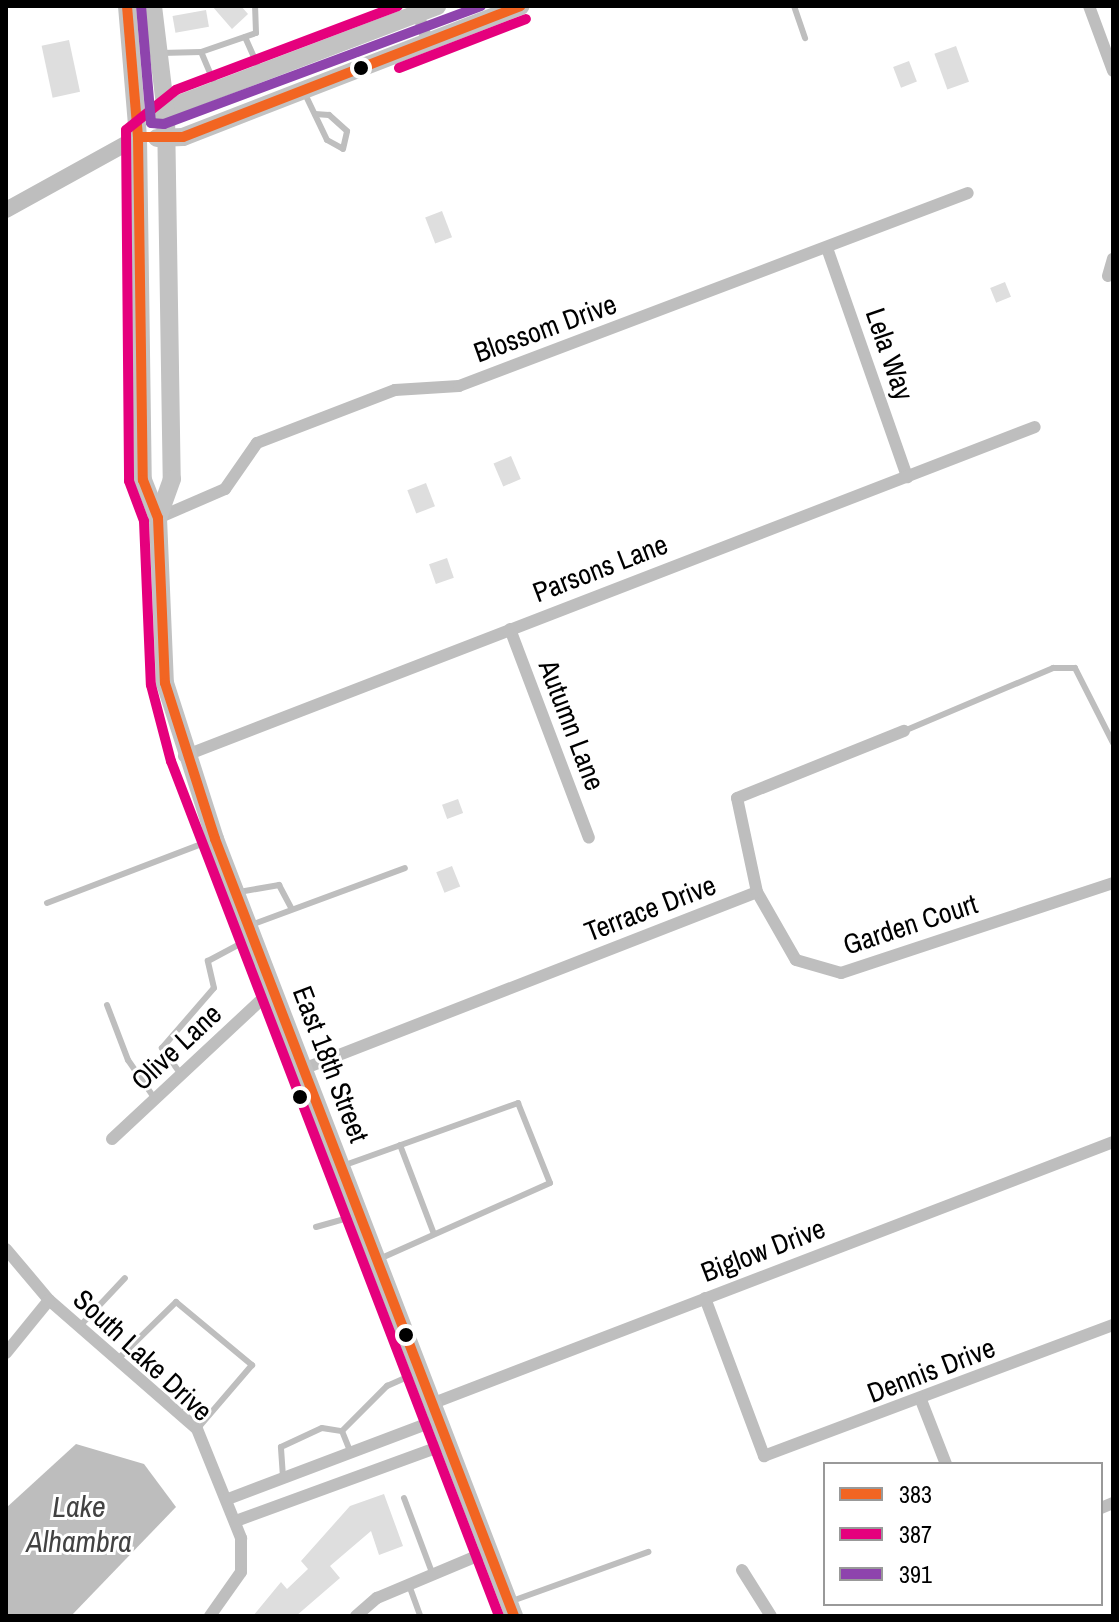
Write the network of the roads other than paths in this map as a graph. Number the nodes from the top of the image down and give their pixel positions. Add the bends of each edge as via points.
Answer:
1 (127, 6) edge
2 (153, 6) edge
3 (255, 6) edge
4 (437, 6) edge
5 (521, 6) edge
6 (794, 6) edge
7 (1089, 6) edge
8 (416, 10) edge
9 (245, 37) junction
10 (805, 38) dead end
11 (428, 42) junction
12 (201, 52) junction
13 (161, 53) junction
14 (1113, 71) edge
15 (262, 73) junction
16 (217, 90) junction
17 (303, 91) junction
18 (166, 114) junction
19 (315, 114) junction
20 (138, 137) junction
21 (166, 138) junction
22 (968, 193) dead end
23 (6, 210) edge
24 (827, 248) junction
25 (1113, 259) edge
26 (1108, 276) dead end
27 (1035, 427) dead end
28 (907, 477) junction
29 (158, 518) junction
30 (510, 629) junction
31 (904, 731) joint
32 (1113, 743) edge
33 (184, 756) junction
34 (589, 838) dead end
35 (215, 839) junction
36 (405, 868) dead end
37 (1113, 883) edge
38 (757, 892) junction
39 (236, 893) junction
40 (47, 903) dead end
41 (292, 909) junction
42 (250, 932) junction
43 (272, 990) junction
44 (107, 1005) dead end
45 (303, 1069) junction
46 (181, 1075) junction
47 (155, 1099) junction
48 (112, 1139) dead end
49 (1113, 1142) edge
50 (400, 1145) junction
51 (340, 1167) junction
52 (359, 1215) junction
53 (316, 1227) dead end
54 (434, 1234) junction
55 (6, 1249) edge
56 (376, 1260) junction
57 (125, 1278) dead end
58 (705, 1298) junction
59 (49, 1300) junction
60 (1113, 1325) edge
61 (79, 1327) junction
62 (6, 1353) edge
63 (117, 1360) junction
64 (418, 1372) junction
65 (921, 1400) junction
66 (434, 1412) junction
67 (197, 1429) junction
68 (342, 1431) junction
69 (446, 1444) junction
70 (351, 1453) junction
71 (945, 1462) edge
72 (283, 1478) junction
73 (404, 1498) dead end
74 (229, 1503) junction
75 (236, 1521) junction
76 (489, 1551) junction
77 (648, 1552) dead end
78 (742, 1570) dead end
79 (433, 1575) junction
80 (409, 1585) junction
81 (512, 1609) edge
82 (210, 1616) edge
83 (356, 1616) edge
84 (420, 1616) edge
85 (771, 1616) edge

1 - 20 main road, East 18th Street
2 - 13 main road, East 18th Street
3 - 9 lane via 256,33
4 - 8 main road
5 - 11 main road
6 - 10 lane
7 - 14 street
8 - 11 street
8 - 15 main road
9 - 12 lane
9 - 15 lane
11 - 17 main road
12 - 13 lane
12 - 16 lane
13 - 18 main road, East 18th Street
15 - 16 main road
16 - 18 main road
17 - 19 lane
17 - 21 main road
18 - 20 main road
18 - 21 main road, East 18th Street
19 - 19 lane via 334,148 343,149 347,131 329,115
20 - 21 main road
20 - 23 street
20 - 29 main road, East 18th Street via 143,480
21 - 29 main road, East 18th Street via 172,479
22 - 24 street, Blossom Drive
24 - 28 street, Lela Way
24 - 29 street, Blossom Drive via 459,386 395,390 257,443 225,489
25 - 26 street
27 - 28 street, Parsons Lane
28 - 30 street, Parsons Lane
29 - 33 main road, East 18th Street via 165,683
30 - 33 street, Parsons Lane
30 - 34 street, Autumn Lane
31 - 32 lane via 1053,668 1075,668
31 - 38 street, Terrace Drive via 737,798
33 - 35 main road, East 18th Street
35 - 39 main road, East 18th Street
35 - 40 lane
36 - 41 lane
37 - 38 street, Garden Court via 841,973 796,960
38 - 45 street, Terrace Drive
39 - 41 lane via 279,885
39 - 42 main road, East 18th Street
41 - 42 lane
42 - 43 main road, East 18th Street
42 - 46 lane via 208,961 214,988 162,1048
43 - 45 main road, East 18th Street
43 - 46 street, Olive Lane
44 - 47 lane via 128,1060
45 - 51 main road, East 18th Street
46 - 47 street, Olive Lane
47 - 48 street, Olive Lane
49 - 58 street, Biglow Drive
50 - 51 lane
50 - 54 lane
50 - 54 lane via 518,1103 550,1183
51 - 52 main road, East 18th Street
52 - 53 lane
52 - 56 main road, East 18th Street
54 - 56 lane
55 - 59 street, South Lake Drive
56 - 64 main road, East 18th Street
57 - 61 lane
58 - 65 street, Dennis Drive via 764,1456
58 - 66 street, Biglow Drive
59 - 61 street, South Lake Drive
59 - 62 street
60 - 65 street, Dennis Drive
61 - 63 street, South Lake Drive
63 - 67 street, South Lake Drive
63 - 67 lane via 176,1302 252,1365
64 - 66 main road, East 18th Street
64 - 68 lane via 387,1386
65 - 71 street
66 - 69 main road, East 18th Street
66 - 70 street, Biglow Drive
67 - 74 street, South Lake Drive
68 - 70 lane
68 - 72 lane via 322,1428 281,1447
69 - 75 street
69 - 76 main road, East 18th Street
70 - 72 street, Biglow Drive
72 - 74 street, Biglow Drive
73 - 79 lane
74 - 75 street, South Lake Drive
75 - 82 street, South Lake Drive via 241,1572
76 - 79 street
76 - 81 main road, East 18th Street
77 - 81 lane
78 - 85 street
79 - 80 street
80 - 83 street
80 - 84 lane

